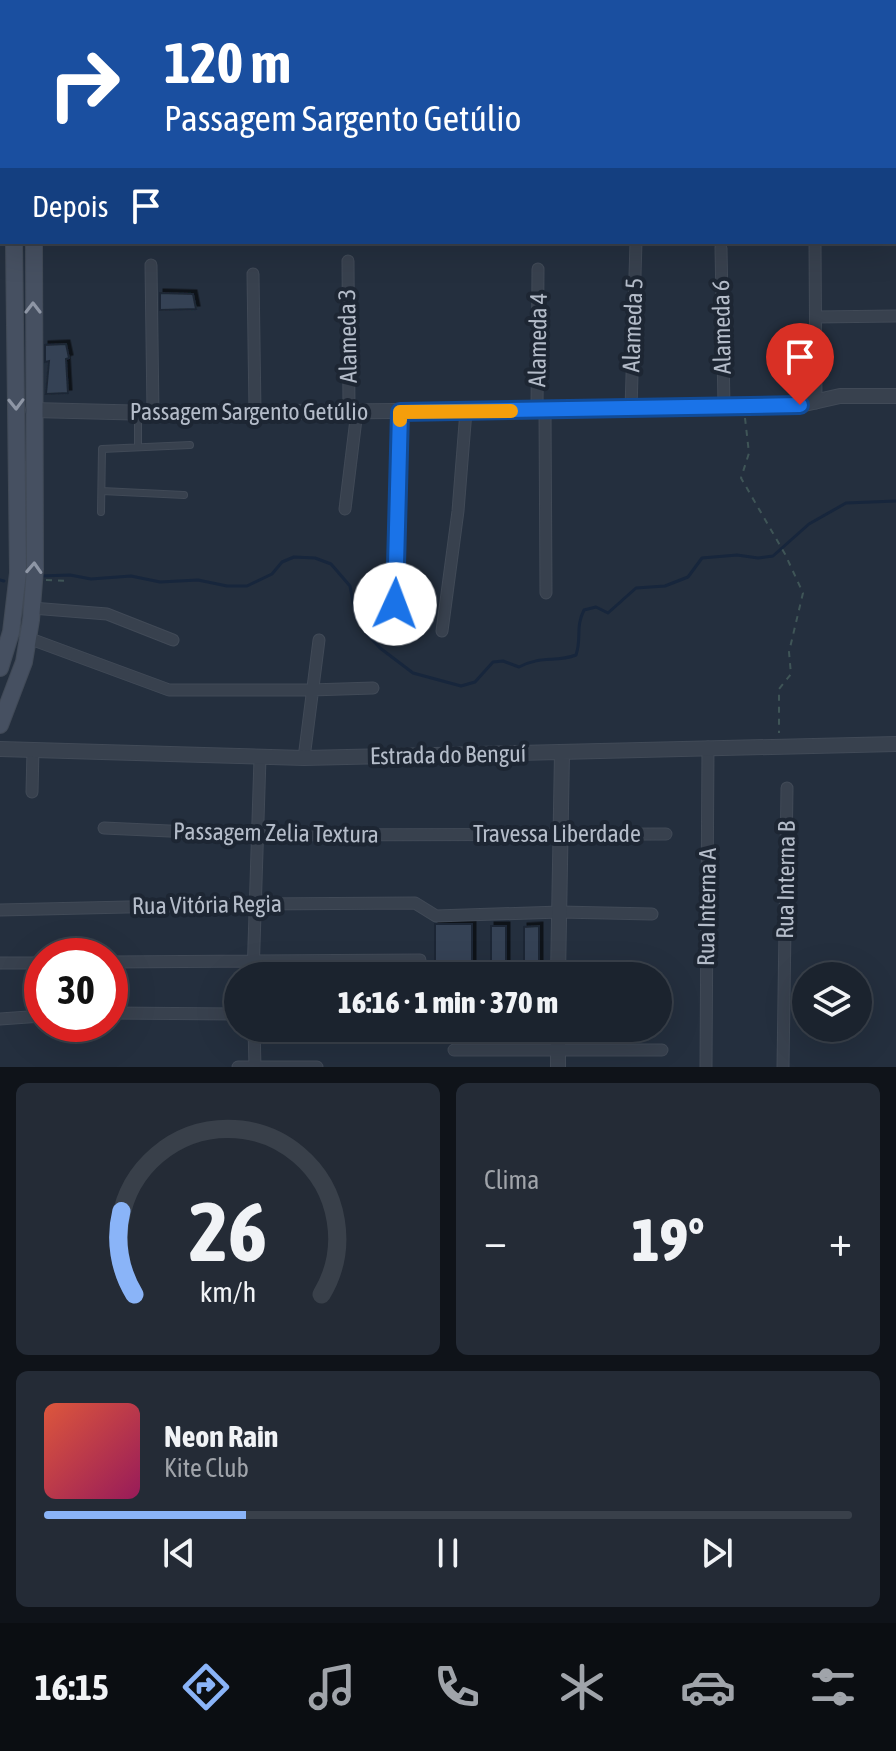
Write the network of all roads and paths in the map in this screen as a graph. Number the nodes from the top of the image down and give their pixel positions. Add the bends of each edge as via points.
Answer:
1 (9, 244) edge
2 (34, 244) edge
3 (636, 244) edge
4 (815, 244) edge
5 (721, 248) dead end
6 (348, 261) dead end
7 (151, 265) dead end
8 (538, 269) dead end
9 (253, 274) dead end
10 (896, 316) edge
11 (816, 317) junction
12 (7, 335) edge
13 (896, 396) edge
14 (816, 403) junction
15 (724, 406) junction
16 (743, 406) junction
17 (631, 409) junction
18 (33, 410) junction
19 (541, 410) junction
20 (353, 411) junction
21 (466, 411) junction
22 (255, 412) junction
23 (400, 412) junction
24 (146, 413) junction
25 (190, 445) dead end
26 (138, 446) junction
27 (102, 491) junction
28 (184, 495) dead end
29 (345, 509) dead end
30 (101, 512) dead end
31 (33, 580) junction
32 (67, 581) dead end
33 (546, 593) dead end
34 (395, 604) dead end
35 (32, 608) junction
36 (442, 631) dead end
37 (5, 632) edge
38 (28, 638) junction
39 (173, 640) dead end
40 (319, 640) dead end
41 (0, 668) edge
42 (373, 688) dead end
43 (311, 690) junction
44 (0, 725) edge
45 (896, 744) edge
46 (779, 746) junction
47 (708, 747) junction
48 (0, 749) edge
49 (33, 750) junction
50 (562, 753) junction
51 (260, 758) junction
52 (304, 758) junction
53 (787, 788) dead end
54 (32, 792) dead end
55 (104, 828) dead end
56 (563, 832) junction
57 (447, 834) joint
58 (666, 834) dead end
59 (258, 835) junction
60 (254, 904) junction
61 (0, 910) edge
62 (560, 912) junction
63 (652, 914) dead end
64 (420, 960) dead end
65 (253, 961) junction
66 (128, 962) edge
67 (558, 962) edge
68 (0, 963) edge
69 (24, 963) edge
70 (128, 1013) edge
71 (224, 1014) edge
72 (24, 1017) edge
73 (0, 1019) edge
74 (254, 1042) edge
75 (558, 1042) edge
76 (454, 1050) dead end
77 (662, 1050) dead end
78 (558, 1051) junction
79 (238, 1067) edge
80 (255, 1067) edge
81 (317, 1067) edge
82 (558, 1067) edge
83 (706, 1067) edge
84 (783, 1067) edge

1 - 12 main road
18 -> 2 main road
3 - 17 street, Alameda 5
4 - 11 street
5 - 15 street, Alameda 6
6 - 20 street, Alameda 3
7 - 24 street
8 - 19 street, Alameda 4
9 - 22 street
10 - 11 street
11 - 14 street
12 -> 37 main road via 18,573
13 - 14 street, Passagem Sargento Getúlio via 840,396
14 - 16 street, Passagem Sargento Getúlio
15 - 16 street, Passagem Sargento Getúlio
15 - 17 street, Passagem Sargento Getúlio
16 - 46 path via 749,453 741,478 803,593 789,652 791,674 779,689
17 - 19 street, Passagem Sargento Getúlio
18 - 24 street, Passagem Sargento Getúlio
31 -> 18 main road
19 - 21 street, Passagem Sargento Getúlio
19 - 33 street, Alameda 4
20 - 22 street, Passagem Sargento Getúlio
20 - 23 street, Passagem Sargento Getúlio
20 - 29 street, Alameda 3
21 - 23 street, Passagem Sargento Getúlio
21 - 36 street
22 - 24 street, Passagem Sargento Getúlio
23 - 34 street
24 - 26 lane
25 - 26 lane
26 - 27 lane via 102,449
27 - 28 lane
27 - 30 lane
31 - 32 path
31 - 35 main road
35 - 38 main road
35 - 39 street via 107,614
37 - 41 main road
38 - 43 street via 169,690
38 - 44 main road
40 - 43 street
42 - 43 street
43 - 52 street
45 - 46 street, Estrada do Benguí
46 - 47 street, Estrada do Benguí
47 - 50 street, Estrada do Benguí
47 - 83 street, Rua Interna A
48 - 49 street, Estrada do Benguí
49 - 51 street, Estrada do Benguí
49 - 54 street
50 - 52 street, Estrada do Benguí
50 - 56 street
51 - 52 street, Estrada do Benguí
51 - 59 street
53 - 84 street, Rua Interna B
55 - 59 street, Passagem Zelia Textura
56 - 57 street, Travessa Liberdade
56 - 58 street, Travessa Liberdade
56 - 62 street
57 - 59 street, Passagem Zelia Textura
59 - 60 street
60 - 61 street, Rua Vitória Regia
60 - 62 street, Rua Vitória Regia via 415,903 436,916
60 - 65 street
62 - 63 street, Rua Vitória Regia
62 - 67 street
64 - 65 street
65 - 66 street
68 - 69 street
70 - 71 street
72 - 73 street
74 - 80 street
75 - 78 street
76 - 78 street
77 - 78 street
78 - 82 street
79 - 80 street
80 - 81 street

